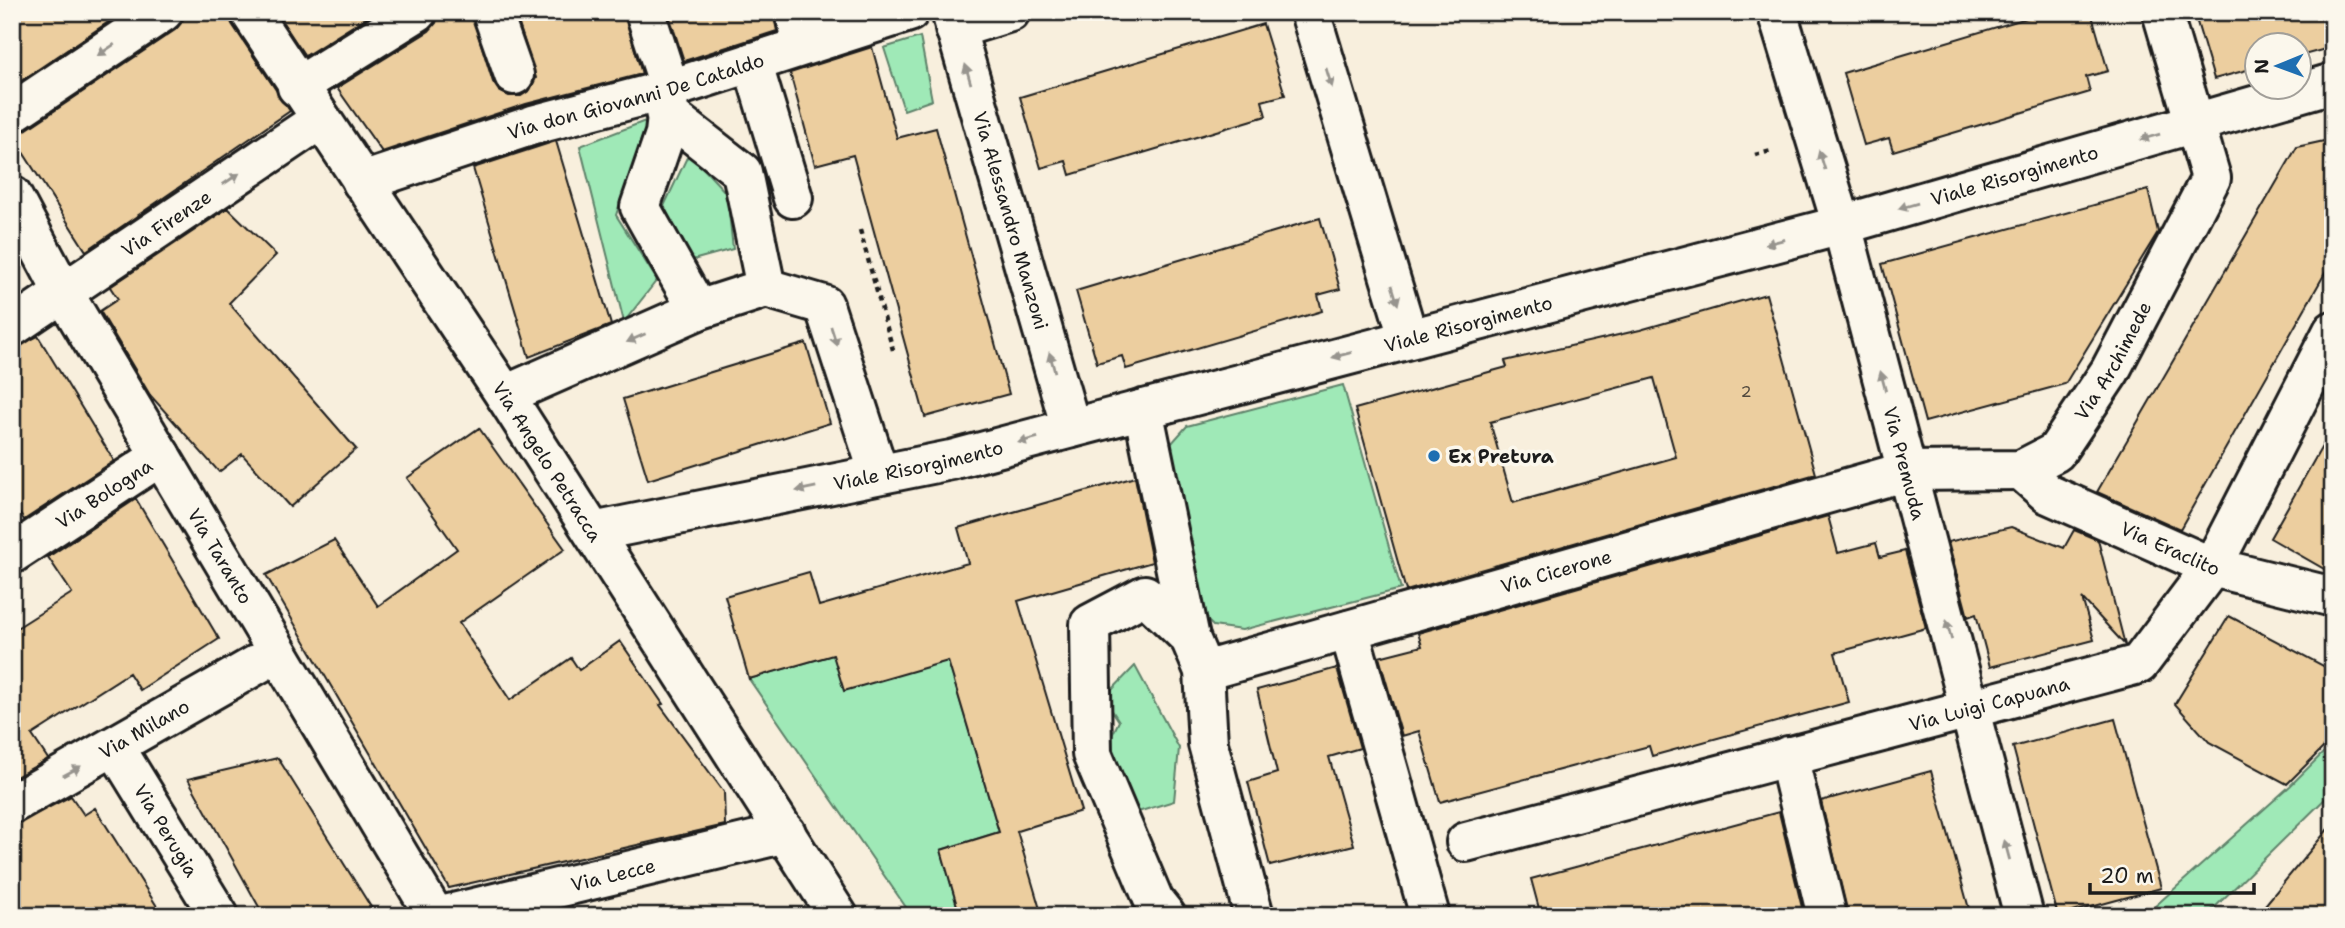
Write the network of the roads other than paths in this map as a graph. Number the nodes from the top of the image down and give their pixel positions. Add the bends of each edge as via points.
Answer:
1 (163, 12) edge
2 (250, 12) edge
3 (417, 12) edge
4 (492, 12) edge
5 (645, 12) edge
6 (909, 12) edge
7 (1010, 12) edge
8 (1310, 12) edge
9 (1777, 12) edge
10 (2162, 12) edge
11 (953, 21) edge
12 (799, 28) edge
13 (752, 62) junction
14 (514, 75) dead end
15 (2333, 83) edge
16 (297, 87) junction
17 (668, 101) junction
18 (12, 113) edge
19 (321, 119) junction
20 (2195, 124) junction
21 (362, 182) junction
22 (12, 196) edge
23 (793, 198) dead end
24 (1842, 225) junction
25 (766, 288) junction
26 (63, 292) junction
27 (698, 310) junction
28 (12, 327) edge
29 (2333, 331) edge
30 (1408, 338) junction
31 (505, 395) junction
32 (1143, 409) junction
33 (1071, 428) junction
34 (160, 456) junction
35 (2021, 470) junction
36 (1907, 471) junction
37 (880, 474) junction
38 (593, 532) junction
39 (12, 554) edge
40 (2212, 567) junction
41 (2333, 597) edge
42 (1349, 630) junction
43 (277, 653) junction
44 (1197, 655) junction
45 (1969, 708) junction
46 (115, 747) junction
47 (1788, 756) junction
48 (12, 804) edge
49 (786, 833) junction
50 (1466, 842) dead end
51 (219, 916) edge
52 (435, 916) edge
53 (441, 916) edge
54 (838, 916) edge
55 (1166, 916) edge
56 (1254, 916) edge
57 (1430, 916) edge
58 (1828, 916) edge
59 (2024, 916) edge

1 -> 18 street
2 - 16 street, Via Angelo Petracca
3 - 16 street
4 - 14 street
5 - 17 street
6 - 12 street, Via don Giovanni De Cataldo
7 - 11 street
8 -> 30 street
24 -> 9 street, Via Premuda
10 - 20 street, Via Archimede
33 -> 11 street, Via Alessandro Manzoni
12 - 13 street, Via don Giovanni De Cataldo
13 - 17 street, Via don Giovanni De Cataldo
13 - 23 street
15 - 20 street, Viale Risorgimento
16 - 19 street, Via Angelo Petracca
17 - 21 street, Via don Giovanni De Cataldo via 533,125
17 - 25 street via 742,172
17 - 27 street via 665,134 640,207
19 - 21 street, Via Angelo Petracca
26 -> 19 street, Via Firenze
20 -> 24 street, Viale Risorgimento
20 - 35 street, Via Archimede via 2211,178 2110,371 2056,452
21 - 31 street, Via Angelo Petracca
22 - 26 street, Via Taranto
24 -> 30 street, Viale Risorgimento
36 -> 24 street, Via Premuda
25 - 27 street
25 -> 37 street via 824,305
26 - 28 street, Via Firenze
26 - 34 street, Via Taranto
27 -> 31 street
29 - 40 street, Via Luigi Capuana
30 -> 32 street, Viale Risorgimento
31 - 38 street, Via Angelo Petracca
32 - 33 street, Viale Risorgimento
32 - 44 street
33 -> 37 street, Viale Risorgimento
34 - 39 street, Via Bologna
34 - 43 street, Via Taranto
35 - 36 street, Via Archimede
35 - 40 street, Via Eraclito via 2048,494
36 - 42 street, Via Cicerone
45 -> 36 street, Via Premuda
37 -> 38 street, Viale Risorgimento
38 - 49 street, Via Angelo Petracca
40 - 41 street, Via Eraclito
40 - 45 street, Via Luigi Capuana via 2139,664
42 - 44 street, Via Cicerone
42 - 57 street
43 - 46 street, Via Milano
43 - 52 street, Via Taranto
44 - 55 street via 1145,595 1090,624 1092,754 1154,901
44 - 56 street via 1208,744
45 - 47 street, Via Luigi Capuana
59 -> 45 street, Via Premuda
48 -> 46 street, Via Milano
46 - 51 street, Via Perugia
47 - 50 street, Via Luigi Capuana
47 - 58 street
49 - 53 street, Via Lecce
49 - 54 street, Via Angelo Petracca

